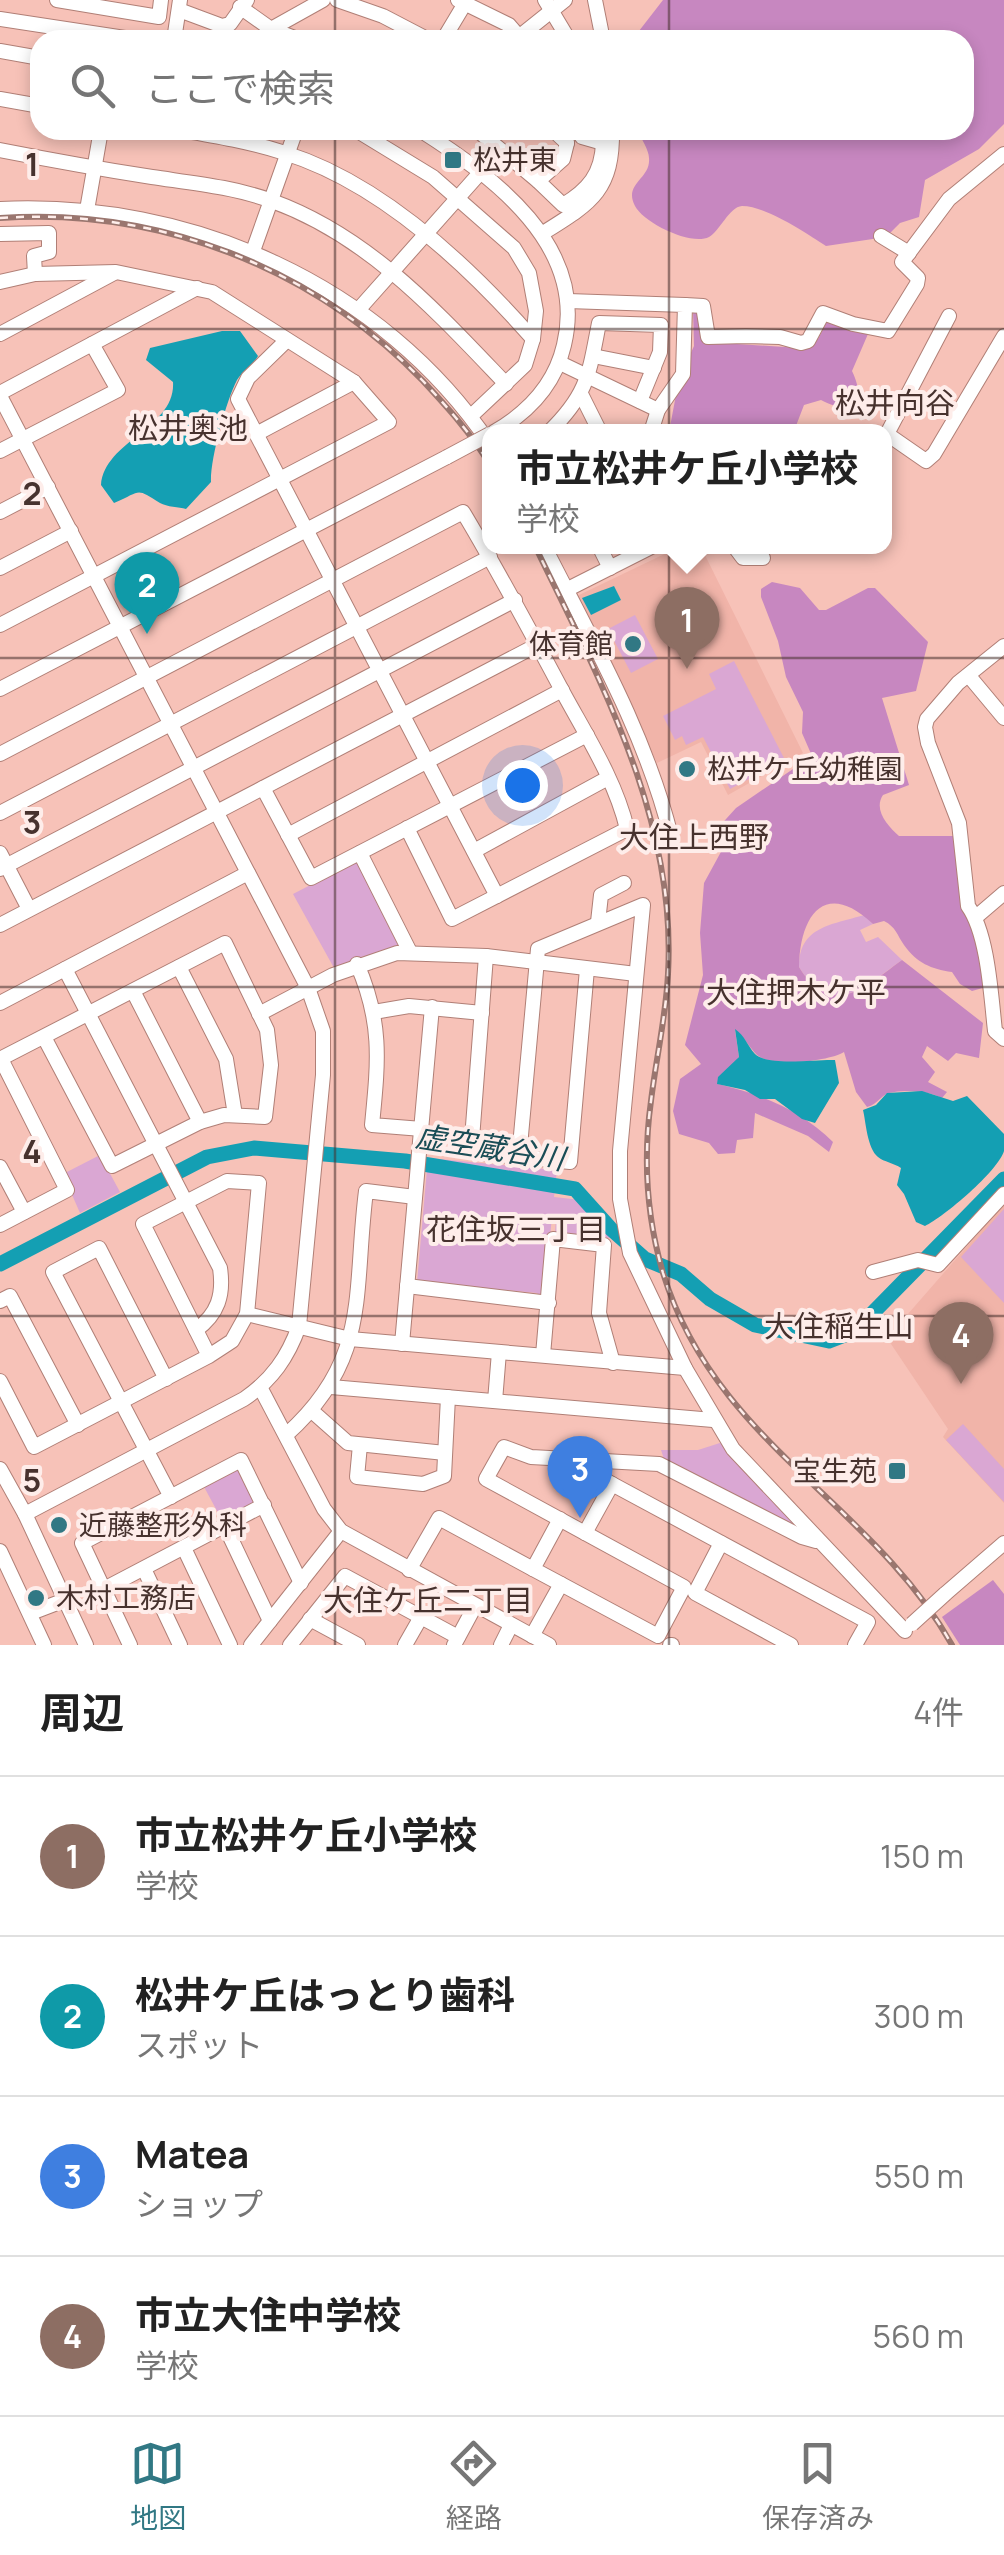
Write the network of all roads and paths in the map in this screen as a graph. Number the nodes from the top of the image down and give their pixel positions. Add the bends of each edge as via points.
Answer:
1 (57, 0) edge
2 (161, 0) edge
3 (323, 0) edge
4 (337, 0) edge
5 (565, 0) edge
6 (595, 0) edge
7 (464, 1) edge
8 (244, 3) edge
9 (179, 5) edge
10 (548, 6) edge
11 (0, 19) edge
12 (52, 27) junction
13 (69, 30) edge
14 (175, 30) edge
15 (265, 30) edge
16 (277, 30) edge
17 (410, 30) edge
18 (448, 30) edge
19 (514, 30) edge
20 (528, 30) edge
21 (563, 30) edge
22 (601, 30) edge
23 (0, 51) edge
24 (30, 56) edge
25 (0, 99) edge
26 (30, 104) edge
27 (99, 140) edge
28 (226, 140) edge
29 (293, 140) edge
30 (372, 140) edge
31 (433, 140) edge
32 (489, 140) edge
33 (575, 140) edge
34 (590, 140) edge
35 (612, 140) edge
36 (0, 150) edge
37 (288, 154) junction
38 (1004, 154) edge
39 (94, 168) junction
40 (479, 174) junction
41 (538, 181) junction
42 (458, 198) junction
43 (271, 200) junction
44 (0, 208) edge
45 (88, 210) junction
46 (543, 233) junction
47 (0, 234) edge
48 (426, 234) junction
49 (881, 236) dead end
50 (254, 252) junction
51 (909, 253) junction
52 (392, 271) junction
53 (116, 272) junction
54 (34, 274) junction
55 (0, 282) edge
56 (198, 288) junction
57 (568, 302) junction
58 (685, 305) junction
59 (358, 309) junction
60 (948, 316) dead end
61 (0, 334) edge
62 (1004, 336) edge
63 (533, 339) junction
64 (287, 340) junction
65 (92, 344) junction
66 (593, 356) junction
67 (560, 363) junction
68 (654, 368) junction
69 (589, 377) junction
70 (354, 382) junction
71 (506, 384) junction
72 (582, 394) junction
73 (0, 395) edge
74 (640, 401) junction
75 (658, 410) junction
76 (471, 416) junction
77 (504, 424) edge
78 (556, 424) edge
79 (596, 424) edge
80 (654, 424) edge
81 (892, 424) edge
82 (482, 432) edge
83 (256, 434) junction
84 (892, 437) edge
85 (482, 438) edge
86 (23, 440) junction
87 (0, 452) edge
88 (279, 479) junction
89 (48, 487) junction
90 (0, 512) edge
91 (306, 530) junction
92 (71, 532) junction
93 (482, 544) edge
94 (488, 554) edge
95 (548, 554) edge
96 (604, 554) edge
97 (637, 554) edge
98 (741, 554) edge
99 (490, 557) junction
100 (763, 558) dead end
101 (0, 568) edge
102 (610, 568) junction
103 (94, 576) junction
104 (332, 580) junction
105 (566, 590) junction
106 (515, 600) junction
107 (0, 625) edge
108 (120, 626) junction
109 (356, 626) junction
110 (539, 644) junction
111 (1004, 646) edge
112 (380, 671) junction
113 (969, 676) junction
114 (147, 678) junction
115 (0, 689) edge
116 (562, 690) junction
117 (402, 715) junction
118 (1004, 718) edge
119 (170, 724) junction
120 (587, 736) junction
121 (0, 754) edge
122 (427, 761) junction
123 (193, 768) junction
124 (608, 778) junction
125 (263, 788) junction
126 (450, 806) junction
127 (216, 812) junction
128 (0, 813) edge
129 (407, 828) junction
130 (288, 835) junction
131 (671, 836) dead end
132 (474, 851) junction
133 (360, 853) junction
134 (2, 862) edge
135 (248, 873) junction
136 (624, 883) dead end
137 (1004, 893) edge
138 (497, 896) junction
139 (30, 909) junction
140 (976, 916) junction
141 (598, 922) junction
142 (0, 925) edge
143 (410, 952) junction
144 (486, 956) junction
145 (357, 964) junction
146 (536, 964) junction
147 (179, 967) junction
148 (65, 969) junction
149 (587, 969) junction
150 (636, 974) junction
151 (308, 988) junction
152 (0, 991) edge
153 (132, 991) junction
154 (17, 994) junction
155 (0, 1004) edge
156 (432, 1007) junction
157 (374, 1012) junction
158 (482, 1013) junction
159 (88, 1014) junction
160 (259, 1014) junction
161 (44, 1037) junction
162 (1004, 1039) edge
163 (1, 1059) edge
164 (235, 1115) junction
165 (200, 1122) junction
166 (422, 1129) junction
167 (157, 1149) junction
168 (518, 1157) junction
169 (0, 1167) edge
170 (1004, 1194) edge
171 (415, 1197) junction
172 (185, 1199) junction
173 (24, 1212) junction
174 (0, 1225) edge
175 (873, 1272) dead end
176 (407, 1286) junction
177 (0, 1301) edge
178 (549, 1302) junction
179 (246, 1314) junction
180 (299, 1326) junction
181 (196, 1330) junction
182 (350, 1339) junction
183 (402, 1344) junction
184 (499, 1352) junction
185 (543, 1354) junction
186 (209, 1356) junction
187 (613, 1363) junction
188 (685, 1368) junction
189 (166, 1378) junction
190 (0, 1382) edge
191 (260, 1387) junction
192 (331, 1388) junction
193 (448, 1397) junction
194 (121, 1402) junction
195 (495, 1402) junction
196 (312, 1412) junction
197 (713, 1420) junction
198 (78, 1425) junction
199 (286, 1436) junction
200 (360, 1445) junction
201 (148, 1451) junction
202 (445, 1453) junction
203 (588, 1462) junction
204 (0, 1469) edge
205 (612, 1484) junction
206 (171, 1497) junction
207 (264, 1505) junction
208 (25, 1514) junction
209 (560, 1520) junction
210 (225, 1526) junction
211 (341, 1531) junction
212 (585, 1533) junction
213 (816, 1541) junction
214 (722, 1543) junction
215 (1004, 1544) edge
216 (184, 1548) junction
217 (0, 1551) edge
218 (144, 1568) junction
219 (534, 1569) junction
220 (409, 1570) junction
221 (301, 1583) junction
222 (560, 1584) junction
223 (104, 1589) junction
224 (65, 1600) junction
225 (475, 1606) junction
226 (31, 1614) junction
227 (421, 1617) junction
228 (310, 1619) junction
229 (270, 1622) junction
230 (511, 1625) junction
231 (909, 1627) junction
232 (532, 1636) junction
233 (456, 1641) edge
234 (44, 1645) edge
235 (86, 1645) edge
236 (130, 1645) edge
237 (180, 1645) edge
238 (230, 1645) edge
239 (252, 1645) edge
240 (290, 1645) edge
241 (358, 1645) edge
242 (405, 1645) edge
243 (501, 1645) edge
244 (549, 1645) edge
245 (791, 1645) edge
246 (854, 1645) edge
247 (895, 1645) edge

1 - 2 street via 158,16
1 - 12 street
3 - 16 street
4 - 17 street
5 - 10 street
6 - 22 street
7 - 18 street
7 - 19 street
8 - 9 street via 222,26
8 - 15 street
9 - 14 street
10 - 20 street
10 - 21 street
11 - 12 street
12 - 13 street
23 - 24 street
25 - 26 street
27 - 39 street
28 - 37 street
29 - 37 street
30 - 42 street
31 - 40 street
32 - 41 street
33 - 41 street
34 - 41 street via 602,143 600,168 587,190 564,206
35 - 46 street via 612,160 593,198
36 - 39 street
37 - 43 street
37 - 48 street via 368,192
38 - 51 street via 949,199
39 - 43 street
39 - 45 street
40 - 42 street
40 - 46 street
42 - 48 street
42 - 63 street via 514,248 528,273 536,311
43 - 50 street
43 - 52 street via 337,231
44 - 45 street
45 - 50 street via 145,218
46 - 57 street via 558,258
47 - 54 street via 49,234 49,252 34,256
48 - 52 street
48 - 63 street
49 - 51 street
50 - 59 street
51 - 58 street via 902,262 917,284 888,331 823,312 801,343 708,337 703,306
52 - 59 street
52 - 71 street
53 - 54 street
53 - 56 street
53 - 61 street
54 - 55 street
56 - 64 street
56 - 65 street
57 - 58 street
57 - 67 street
58 - 75 street via 683,374
59 - 76 street
60 - 81 street
62 - 84 street via 934,454 926,461
63 - 71 street via 525,365
64 - 70 street
64 - 83 street via 248,378 238,399
65 - 73 street
65 - 86 street via 118,390
66 - 68 street
66 - 68 street via 599,323 661,325
66 - 69 street
67 - 69 street
67 - 77 street via 536,400
68 - 74 street
69 - 72 street
69 - 74 street
70 - 83 street
70 - 88 street via 389,422
71 - 76 street
72 - 78 street
72 - 79 street
73 - 86 street
74 - 75 street
75 - 80 street
76 - 82 street
83 - 88 street
85 - 91 street, bridge
86 - 87 street
86 - 89 street
88 - 91 street
88 - 103 street
89 - 90 street
89 - 92 street
91 - 104 street
91 - 108 street
92 - 101 street
92 - 103 street
93 - 104 street via 463,512
94 - 99 street
95 - 105 street
96 - 102 street
97 - 102 street
98 - 100 street
99 - 106 street
99 - 109 street
102 - 105 street
103 - 107 street
103 - 108 street
104 - 109 street
104 - 114 street
105 - 131 street via 632,720
106 - 110 street
106 - 112 street
108 - 114 street
108 - 115 street
109 - 112 street
109 - 119 street
110 - 116 street
110 - 117 street
111 - 113 street
112 - 117 street
112 - 123 street
113 - 118 street
113 - 140 street via 925,726 959,823 968,906
114 - 119 street
114 - 121 street
116 - 120 street
116 - 122 street
117 - 122 street
117 - 125 street
119 - 123 street
119 - 128 street
120 - 124 street
120 - 126 street
122 - 126 street
122 - 130 street
123 - 127 street
123 - 134 street
124 - 132 street
124 - 138 street via 627,829
125 - 127 street
125 - 130 street
126 - 129 street
126 - 132 street
127 - 135 street
127 - 139 street
129 - 133 street
129 - 138 street via 452,919
130 - 133 street via 311,878
132 - 138 street
133 - 143 street
134 - 139 street
135 - 148 street
135 - 151 street
136 - 141 street via 601,895
137 - 140 street
139 - 142 street
140 - 162 street via 995,1031
141 - 146 street via 538,949
141 - 150 street via 643,905
143 - 144 street
143 - 145 street
144 - 146 street
144 - 158 street
145 - 151 street
145 - 157 street
146 - 149 street
146 - 168 street
147 - 153 street
147 - 160 street via 225,944
147 - 164 street via 226,1059
148 - 154 street
148 - 159 street
149 - 150 street
149 - 168 street via 570,1162
150 - 188 street via 620,1198 630,1253
151 - 160 street
151 - 180 street via 323,1031
152 - 154 street
153 - 159 street
153 - 165 street
154 - 155 street
156 - 157 street
156 - 158 street
156 - 166 street
157 - 166 street via 372,1125
158 - 168 street via 471,1152
159 - 161 street
159 - 167 street
160 - 164 street via 270,1044 265,1118
161 - 163 street
161 - 167 street via 112,1166
163 - 173 street via 67,1190
164 - 165 street
165 - 167 street
166 - 171 street
167 - 172 street
169 - 173 street
170 - 175 street via 938,1265 918,1260
171 - 176 street
171 - 182 street via 366,1191
172 - 179 street via 226,1181 259,1183
172 - 181 street via 222,1281 212,1318
172 - 181 street via 143,1224
173 - 174 street
176 - 178 street
176 - 183 street
177 - 198 street via 10,1296
178 - 185 street
178 - 187 street via 553,1239 604,1245 600,1313
179 - 180 street
179 - 186 street via 232,1341
180 - 182 street
180 - 191 street via 286,1357
181 - 186 street
182 - 183 street
182 - 192 street
183 - 184 street
184 - 185 street
184 - 195 street
185 - 187 street
186 - 189 street
187 - 188 street
188 - 197 street
189 - 194 street
189 - 194 street via 99,1248 52,1272
190 - 198 street via 34,1448
191 - 199 street
191 - 201 street
192 - 193 street
192 - 196 street
193 - 195 street
193 - 202 street
194 - 198 street
194 - 201 street
195 - 197 street
196 - 199 street
196 - 200 street via 348,1443
197 - 213 street
199 - 211 street
200 - 202 street
200 - 202 street via 357,1478 423,1484 444,1476
201 - 206 street
201 - 208 street
203 - 205 street
203 - 209 street via 532,1458 504,1447 486,1479
203 - 213 street via 659,1464
204 - 208 street
205 - 212 street
205 - 214 street
206 - 207 street via 242,1460
206 - 223 street via 82,1543
207 - 210 street
207 - 221 street
208 - 224 street
209 - 212 street
209 - 219 street
210 - 216 street
210 - 229 street
211 - 220 street
211 - 221 street
212 - 222 street via 684,1587 658,1636
213 - 231 street
214 - 245 street via 695,1593
214 - 246 street via 868,1622
215 - 231 street, bridge
216 - 218 street
216 - 238 street
217 - 226 street
218 - 223 street
218 - 237 street
219 - 220 street via 439,1518
219 - 222 street
220 - 225 street
221 - 229 street
222 - 232 street
223 - 236 street
224 - 226 street
224 - 235 street
225 - 230 street
225 - 233 street
226 - 234 street
227 - 228 street via 345,1576
227 - 233 street
227 - 242 street
228 - 240 street
228 - 241 street
229 - 239 street
230 - 232 street
230 - 243 street
231 - 247 street
232 - 244 street

